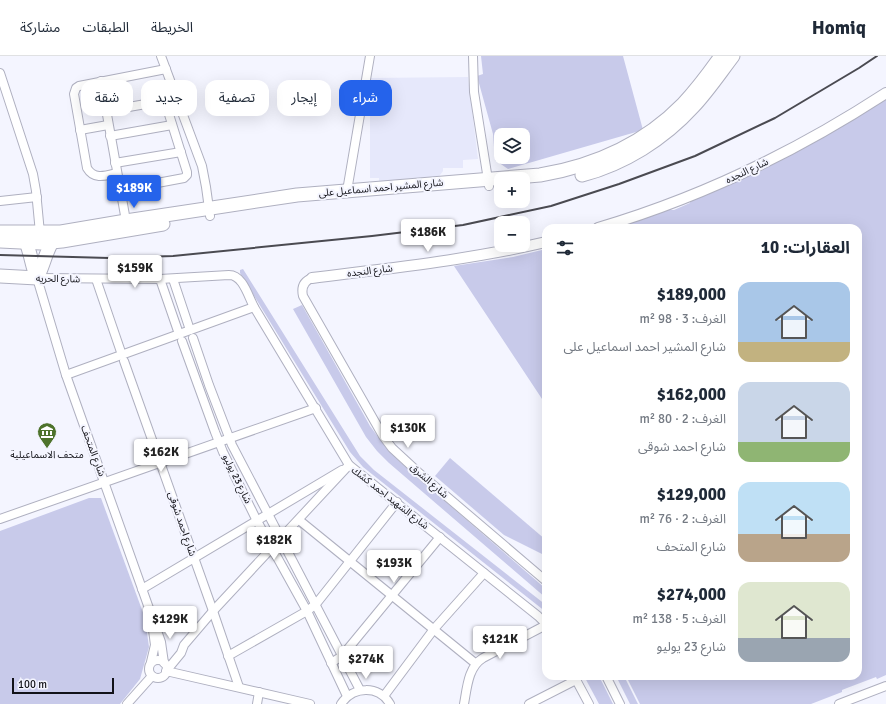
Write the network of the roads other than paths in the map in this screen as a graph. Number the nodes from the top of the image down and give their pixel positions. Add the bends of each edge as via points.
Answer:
1 (161, 56) edge
2 (370, 56) edge
3 (473, 56) edge
4 (721, 56) edge
5 (733, 56) edge
6 (166, 69) junction
7 (0, 73) edge
8 (106, 80) edge
9 (81, 86) edge
10 (886, 93) edge
11 (133, 106) edge
12 (687, 107) junction
13 (107, 116) edge
14 (108, 125) junction
15 (172, 125) junction
16 (80, 130) junction
17 (110, 136) junction
18 (181, 152) junction
19 (115, 164) junction
20 (117, 174) junction
21 (493, 184) edge
22 (530, 184) edge
23 (120, 190) junction
24 (385, 190) junction
25 (347, 191) junction
26 (37, 197) junction
27 (282, 201) junction
28 (0, 202) edge
29 (210, 212) junction
30 (126, 221) junction
31 (610, 224) edge
32 (0, 232) edge
33 (40, 233) junction
34 (0, 241) edge
35 (26, 242) junction
36 (52, 242) junction
37 (542, 243) edge
38 (1, 276) edge
39 (236, 276) joint
40 (38, 278) junction
41 (312, 278) joint
42 (160, 279) junction
43 (173, 279) junction
44 (96, 280) junction
45 (254, 307) junction
46 (192, 334) junction
47 (181, 337) junction
48 (123, 358) junction
49 (66, 375) junction
50 (209, 385) junction
51 (199, 389) junction
52 (316, 408) junction
53 (229, 439) junction
54 (219, 442) junction
55 (160, 462) junction
56 (349, 465) junction
57 (104, 482) junction
58 (397, 502) junction
59 (268, 514) junction
60 (0, 519) edge
61 (299, 520) junction
62 (257, 521) junction
63 (440, 537) junction
64 (281, 539) junction
65 (273, 548) junction
66 (194, 559) junction
67 (350, 561) junction
68 (484, 573) junction
69 (542, 578) edge
70 (142, 589) junction
71 (392, 595) junction
72 (316, 604) junction
73 (213, 611) junction
74 (307, 611) junction
75 (542, 620) edge
76 (153, 621) junction
77 (542, 626) edge
78 (434, 630) junction
79 (228, 656) junction
80 (342, 656) junction
81 (151, 662) junction
82 (331, 663) junction
83 (475, 663) junction
84 (166, 667) junction
85 (152, 676) junction
86 (571, 680) edge
87 (576, 680) edge
88 (608, 680) edge
89 (886, 686) edge
90 (239, 687) junction
91 (360, 690) junction
92 (260, 692) junction
93 (347, 696) junction
94 (384, 696) junction
95 (127, 704) edge
96 (257, 704) edge
97 (310, 704) edge
98 (341, 704) edge
99 (390, 704) edge
100 (464, 704) edge
101 (529, 704) edge
102 (589, 704) edge
103 (620, 704) edge
104 (840, 704) edge

1 - 6 street
2 - 25 street
3 - 21 street via 474,92
4 - 12 main road, شارع المشير احمد اسماعيل على
5 - 12 main road, شارع المشير احمد اسماعيل على via 708,90
6 - 8 street
6 - 29 street via 202,166
7 - 26 street via 33,174
9 - 16 street via 74,94
10 - 31 street, شارع النجده via 824,132 754,168 668,204
11 - 15 street via 159,102 166,106
12 - 21 main road, شارع المشير احمد اسماعيل على via 671,115 644,136 602,158 572,169
12 - 22 main road, شارع المشير احمد اسماعيل على via 657,139 637,152 586,174
13 - 14 street
14 - 16 street
14 - 17 street
15 - 17 street
15 - 18 street
16 - 20 street via 86,164 91,173 99,177
17 - 19 street
18 - 19 street
18 - 23 street via 187,172 185,178
19 - 20 street
20 - 23 street
21 - 24 main road, شارع المشير احمد اسماعيل على
23 - 30 street
24 - 25 main road, شارع المشير احمد اسماعيل على
24 - 27 main road, شارع المشير احمد اسماعيل على
25 - 27 main road, شارع المشير احمد اسماعيل على
26 - 28 street
26 - 33 street
27 - 29 main road, شارع المشير احمد اسماعيل على
29 - 30 main road, شارع المشير احمد اسماعيل على
29 - 36 main road, شارع المشير احمد اسماعيل على via 82,239
30 - 33 main road, شارع المشير احمد اسماعيل على via 70,231
32 - 33 main road, شارع المشير احمد اسماعيل على
34 - 35 main road, شارع المشير احمد اسماعيل على
35 - 36 main road, شارع المشير احمد اسماعيل على
35 - 40 main road via 33,270
36 - 40 main road
37 - 41 street, شارع النجده via 443,262
38 - 40 main road, شارع الحريه
39 - 43 street, شارع الحريه
39 - 45 street, شارع الشهيد احمد كشك
40 - 44 street, شارع الحريه
40 - 49 street, شارع المتحف
41 - 69 street, شارع الشرق via 303,284 303,296 392,448
42 - 43 street, شارع الحريه
42 - 44 street, شارع الحريه
42 - 47 street, شارع 23 يوليو
43 - 46 street, شارع 23 يوليو
44 - 48 street, شارع احمد شوقى
45 - 46 street
45 - 52 street, شارع الشهيد احمد كشك
46 - 47 street
46 - 50 street, شارع 23 يوليو
47 - 48 street
47 - 51 street, شارع 23 يوليو
48 - 49 street
48 - 55 street, شارع احمد شوقى
49 - 57 street, شارع المتحف
50 - 51 street
50 - 53 street, شارع 23 يوليو
51 - 54 street, شارع 23 يوليو
52 - 53 street
52 - 56 street, شارع الشهيد احمد كشك
53 - 54 street
53 - 59 street, شارع 23 يوليو
54 - 55 street
54 - 62 street, شارع 23 يوليو
55 - 57 street
55 - 66 street, شارع احمد شوقى
56 - 58 street, شارع الشهيد احمد كشك
56 - 59 street
56 - 61 street
57 - 60 street
57 - 70 street, شارع المتحف
58 - 63 street, شارع الشهيد احمد كشك
58 - 67 street
59 - 62 street
59 - 64 street, شارع 23 يوليو
61 - 64 street
61 - 67 street
62 - 65 street, شارع 23 يوليو
62 - 66 street
63 - 68 street, شارع الشهيد احمد كشك
63 - 71 street
64 - 65 street
64 - 72 street, شارع 23 يوليو
65 - 73 street
65 - 74 street, شارع 23 يوليو
66 - 70 street
66 - 73 street, شارع احمد شوقى
67 - 71 street
67 - 72 street
68 - 75 street, شارع الشهيد احمد كشك
68 - 78 street
70 - 76 street, شارع المتحف
71 - 78 street
71 - 80 street
72 - 74 street
72 - 80 street, شارع 23 يوليو
73 - 79 street, شارع احمد شوقى
73 - 84 street via 184,645 181,653
74 - 79 street
74 - 82 street, شارع 23 يوليو
76 - 81 street, شارع المتحف via 154,645
76 - 84 street, شارع المتحف
77 - 83 street
78 - 83 street
78 - 94 street
79 - 90 street, شارع احمد شوقى
80 - 82 street
80 - 91 street, شارع 23 يوليو
81 - 84 street via 158,660
81 - 85 street via 148,669
82 - 93 street, شارع 23 يوليو
83 - 100 street
84 - 85 street via 164,676
84 - 90 street
85 - 95 street
86 - 101 street
87 - 102 street
88 - 103 street
89 - 104 street
90 - 92 street
91 - 93 street
91 - 94 street via 377,692
92 - 96 street
92 - 97 street
93 - 98 street
94 - 99 street

